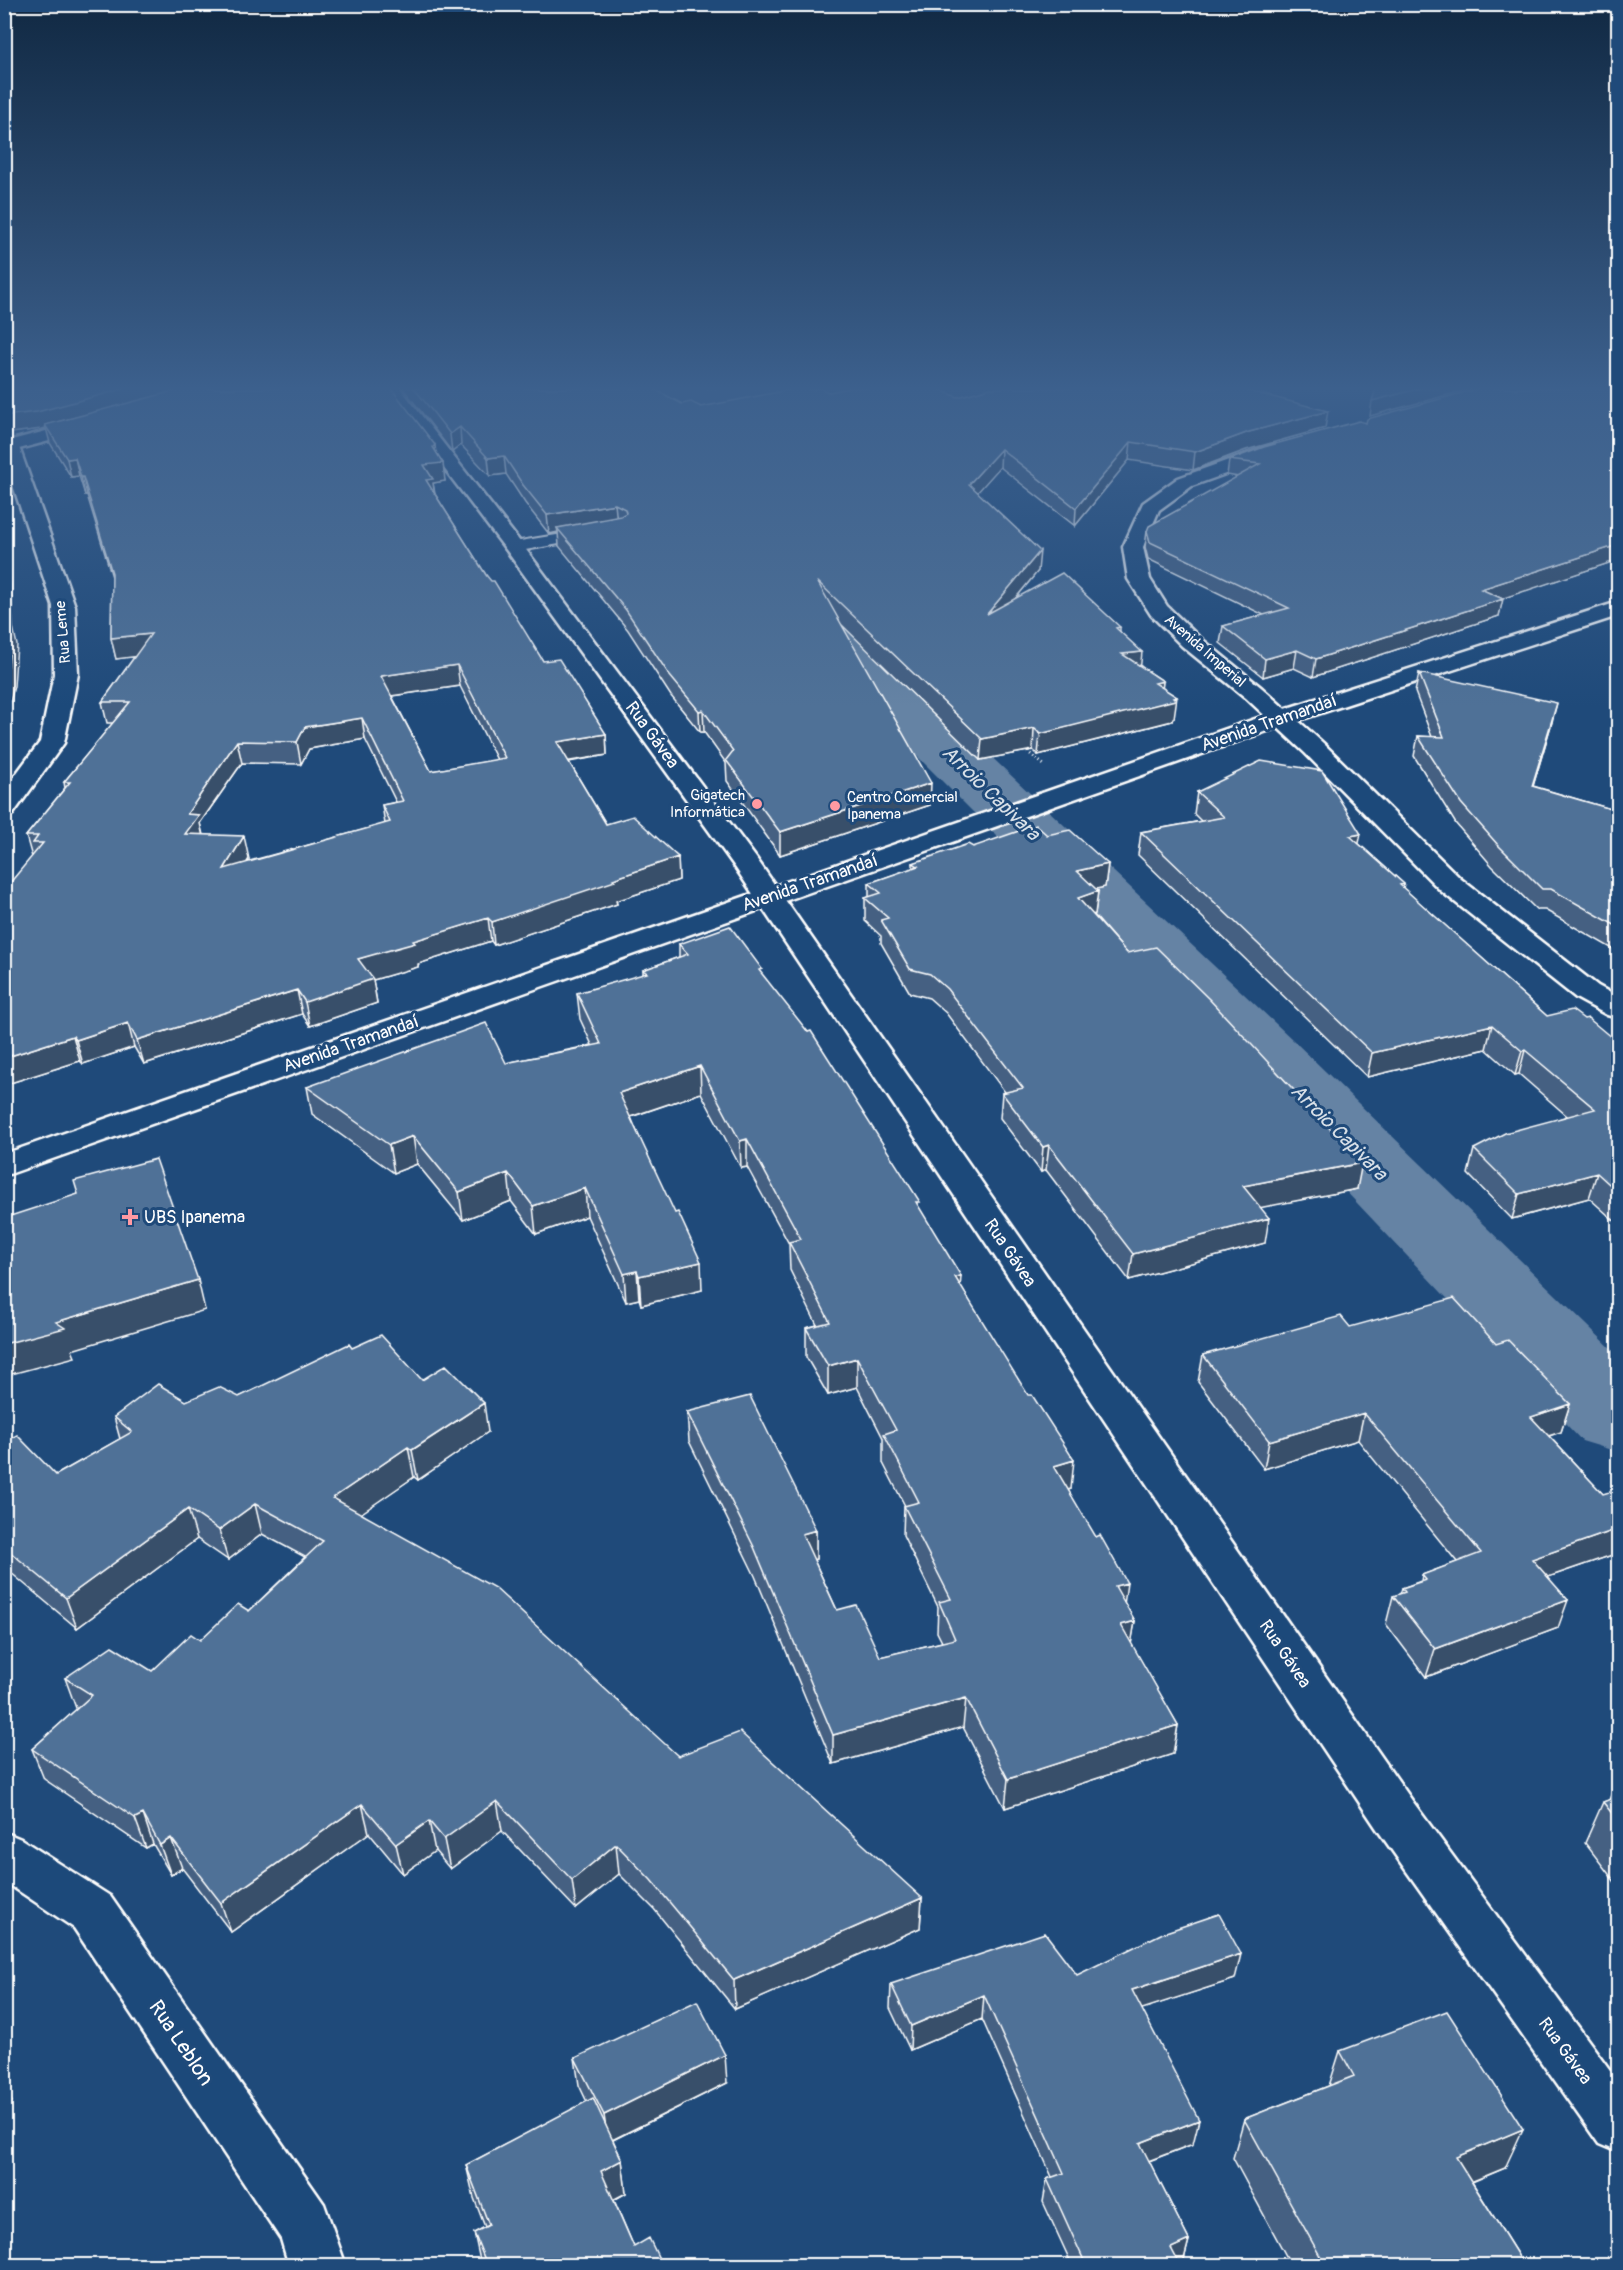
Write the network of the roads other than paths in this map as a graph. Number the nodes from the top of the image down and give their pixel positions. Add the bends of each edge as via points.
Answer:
1 (24, 494) edge
2 (473, 494) edge
3 (1168, 494) edge
4 (606, 532) edge
5 (514, 547) junction
6 (1618, 609) edge
7 (1281, 718) junction
8 (4, 808) edge
9 (768, 897) junction
10 (1618, 1009) edge
11 (4, 1166) edge
12 (4, 1854) edge
13 (1618, 2125) edge
14 (318, 2265) edge

1 - 8 street, Rua Leme via 64,606 66,674 52,743
2 - 5 street, Rua Gávea
3 - 7 street, Avenida Imperial via 1150,507 1133,547 1140,579 1159,610 1190,641
4 - 5 lane
5 - 9 street, Rua Gávea
6 - 7 street, Avenida Tramandaí
7 - 9 street, Avenida Tramandaí
7 - 10 street, Avenida Imperial via 1451,885 1587,992
9 - 11 street, Avenida Tramandaí
9 - 13 street, Rua Gávea via 1396,1817
12 - 14 street, Rua Leblon via 92,1912 304,2224

